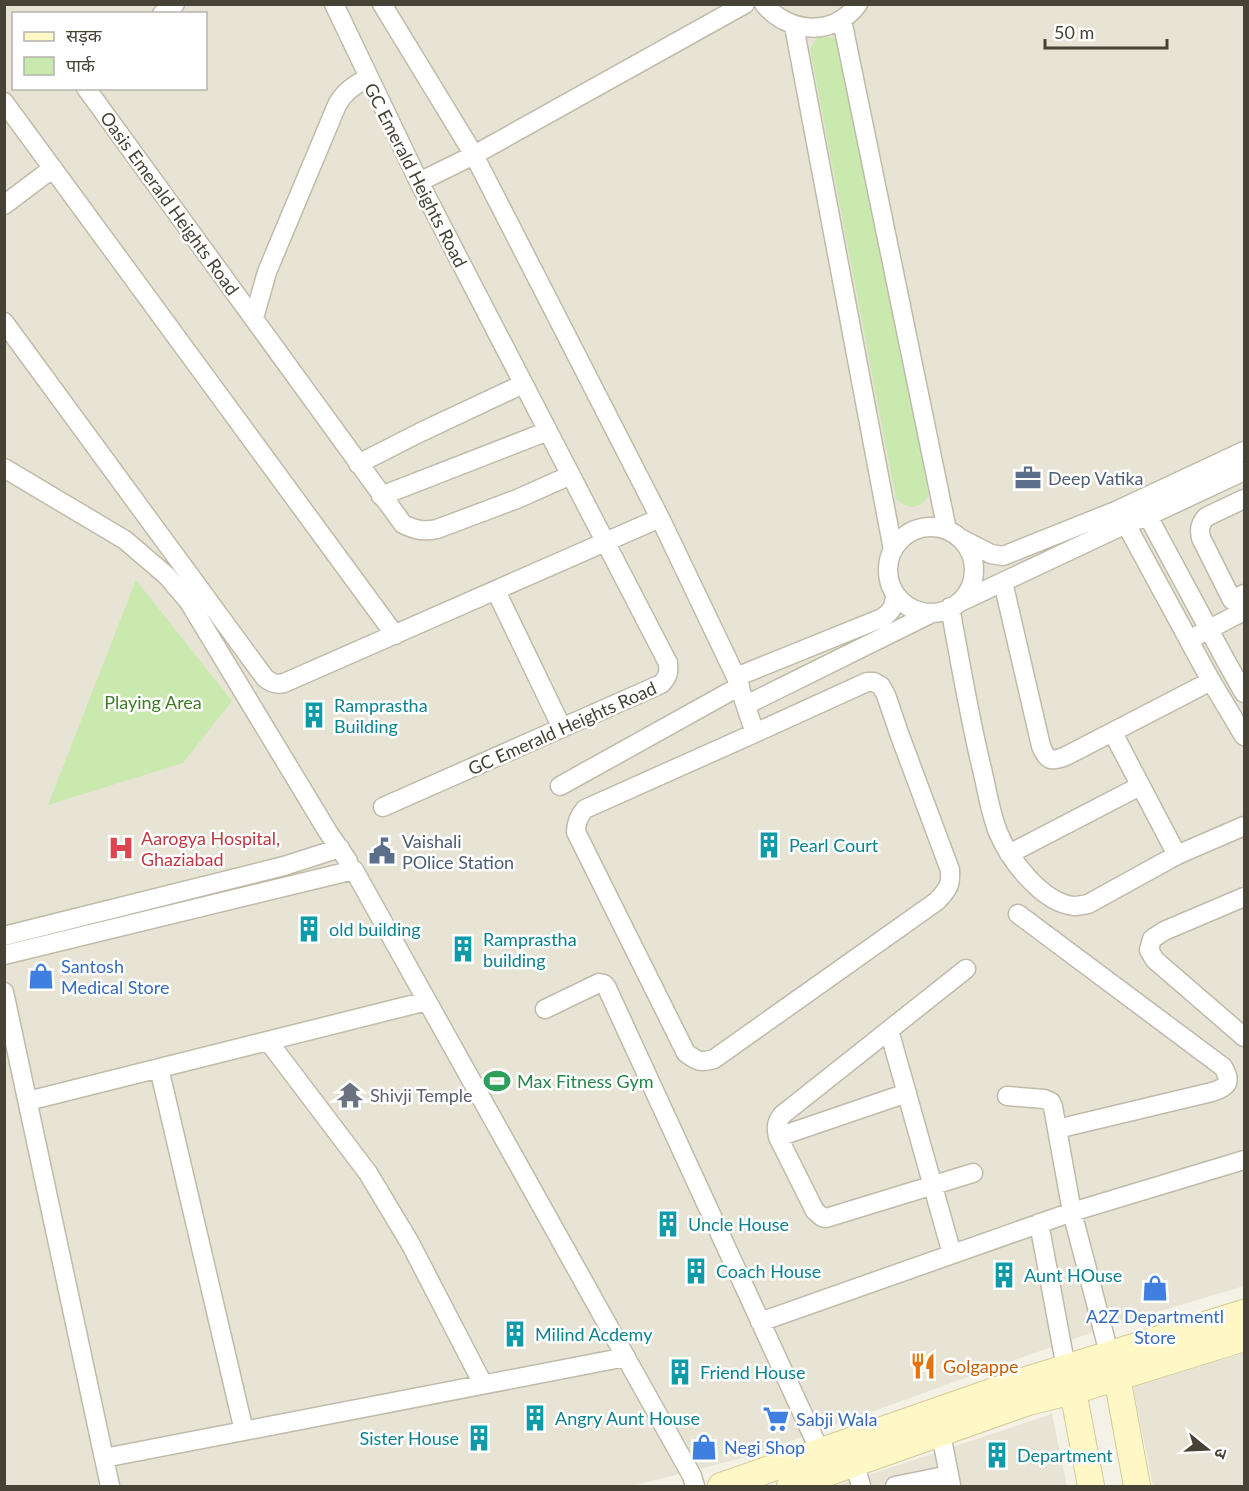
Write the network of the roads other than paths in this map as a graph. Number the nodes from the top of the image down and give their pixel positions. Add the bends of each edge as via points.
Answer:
1 (334, 4) edge
2 (382, 4) edge
3 (745, 4) edge
4 (764, 4) edge
5 (858, 4) edge
6 (842, 20) junction
7 (794, 26) junction
8 (368, 77) junction
9 (87, 90) edge
10 (8, 113) edge
11 (474, 155) junction
12 (53, 168) junction
13 (419, 182) junction
14 (4, 205) edge
15 (254, 318) junction
16 (4, 322) edge
17 (523, 384) junction
18 (548, 431) junction
19 (1245, 451) edge
20 (358, 464) junction
21 (4, 468) edge
22 (1245, 471) edge
23 (571, 475) junction
24 (381, 496) junction
25 (1245, 499) edge
26 (1144, 508) junction
27 (1122, 517) junction
28 (660, 518) junction
29 (953, 534) junction
30 (605, 543) junction
31 (893, 550) junction
32 (1003, 582) junction
33 (496, 591) junction
34 (895, 593) junction
35 (1245, 594) edge
36 (954, 605) junction
37 (1245, 611) edge
38 (932, 613) junction
39 (1209, 630) junction
40 (395, 635) junction
41 (1189, 640) junction
42 (1211, 681) junction
43 (738, 682) junction
44 (1245, 693) edge
45 (746, 705) junction
46 (562, 728) junction
47 (1113, 733) junction
48 (755, 734) junction
49 (1245, 736) edge
50 (560, 786) dead end
51 (1140, 786) junction
52 (383, 807) dead end
53 (1245, 826) edge
54 (1009, 854) junction
55 (1177, 855) junction
56 (1245, 897) edge
57 (1018, 914) dead end
58 (4, 936) edge
59 (4, 955) edge
60 (966, 969) dead end
61 (4, 992) edge
62 (427, 1001) junction
63 (545, 1008) dead end
64 (889, 1030) junction
65 (1245, 1037) edge
66 (268, 1041) junction
67 (159, 1068) junction
68 (906, 1093) junction
69 (1007, 1096) dead end
70 (28, 1101) junction
71 (1057, 1130) junction
72 (778, 1137) junction
73 (1245, 1160) edge
74 (973, 1173) dead end
75 (932, 1184) junction
76 (1072, 1212) junction
77 (1039, 1223) junction
78 (952, 1254) junction
79 (1245, 1313) edge
80 (760, 1322) junction
81 (1245, 1338) edge
82 (626, 1357) junction
83 (1113, 1365) junction
84 (1069, 1379) junction
85 (483, 1384) junction
86 (244, 1431) junction
87 (941, 1434) junction
88 (104, 1458) junction
89 (824, 1462) junction
90 (858, 1475) edge
91 (950, 1481) edge
92 (110, 1486) edge
93 (695, 1486) edge
94 (721, 1486) edge
95 (790, 1486) edge
96 (894, 1486) edge
97 (1091, 1486) edge
98 (1137, 1486) edge

1 - 8 street
2 - 11 street
3 - 11 street
4 - 7 street
5 - 6 street
6 - 7 street via 827,26
6 - 29 street
7 - 31 street
8 - 13 street, GC Emerald Heights Road
8 - 15 street, GC Emerald Heights Road via 349,89 337,105 267,272
9 - 15 street, Oasis Emerald Heights Road
10 - 12 street
11 - 13 street
11 - 28 street
12 - 14 street
12 - 40 street
13 - 17 street, GC Emerald Heights Road
15 - 20 street
16 - 40 street via 265,678 284,683
17 - 18 street, GC Emerald Heights Road
17 - 20 street
18 - 23 street, GC Emerald Heights Road
18 - 24 street
19 - 26 street
20 - 24 street
21 - 58 street via 125,540 167,576 189,602 344,855 284,866
22 - 26 street
23 - 24 street via 426,532 403,524
23 - 30 street, GC Emerald Heights Road
25 - 35 street via 1206,517 1199,530 1232,600
26 - 27 street
26 - 39 street
27 - 29 street via 1003,556 991,554
27 - 32 street
27 - 41 street
28 - 30 street
28 - 43 street
29 - 31 street via 938,527 919,528
29 - 36 street via 965,543 974,569 966,594
30 - 33 street
30 - 46 street, GC Emerald Heights Road via 668,663 669,673 661,684
31 - 34 street via 889,571
32 - 36 street
32 - 47 street via 1044,755 1056,760
33 - 40 street
33 - 46 street
34 - 38 street via 902,602
34 - 43 street via 893,606 882,618
36 - 38 street
36 - 54 street via 970,719 998,831
37 - 39 street
38 - 45 street
39 - 41 street
39 - 44 street
41 - 42 street
42 - 47 street
42 - 49 street
43 - 45 street
43 - 50 street
45 - 48 street
46 - 52 street, GC Emerald Heights Road
47 - 51 street
48 - 48 street via 867,682 881,686 950,870 950,880 937,901 714,1059 704,1062 686,1053 576,832 576,824 585,809
51 - 54 street
51 - 55 street
53 - 55 street
54 - 55 street via 1030,880 1049,895 1076,906 1088,904
56 - 65 street via 1164,931 1152,939 1149,950 1155,960
57 - 71 street via 1223,1067 1228,1079 1222,1089 1212,1092
59 - 62 street via 354,870
60 - 64 street
61 - 70 street
62 - 66 street
62 - 82 street
63 - 80 street via 599,983 607,988
64 - 68 street
64 - 72 street via 782,1115 776,1128
66 - 67 street
66 - 85 street via 368,1173 411,1244
67 - 70 street
67 - 86 street
68 - 72 street
68 - 75 street
69 - 71 street via 1050,1102
70 - 88 street
71 - 76 street
72 - 75 street via 815,1211 822,1217
73 - 76 street
74 - 75 street
75 - 78 street
76 - 77 street
76 - 83 street
77 - 78 street
77 - 84 street
78 - 80 street
79 - 83 street
80 - 89 street
81 - 83 street
82 - 85 street
82 - 93 street
83 - 84 street
83 - 98 street
84 - 87 street via 1029,1402
84 - 89 street via 1020,1382
84 - 97 street
85 - 86 street
86 - 88 street
87 - 90 street
87 - 91 street
88 - 92 street
89 - 90 street
89 - 94 street
89 - 95 street
91 - 96 street

